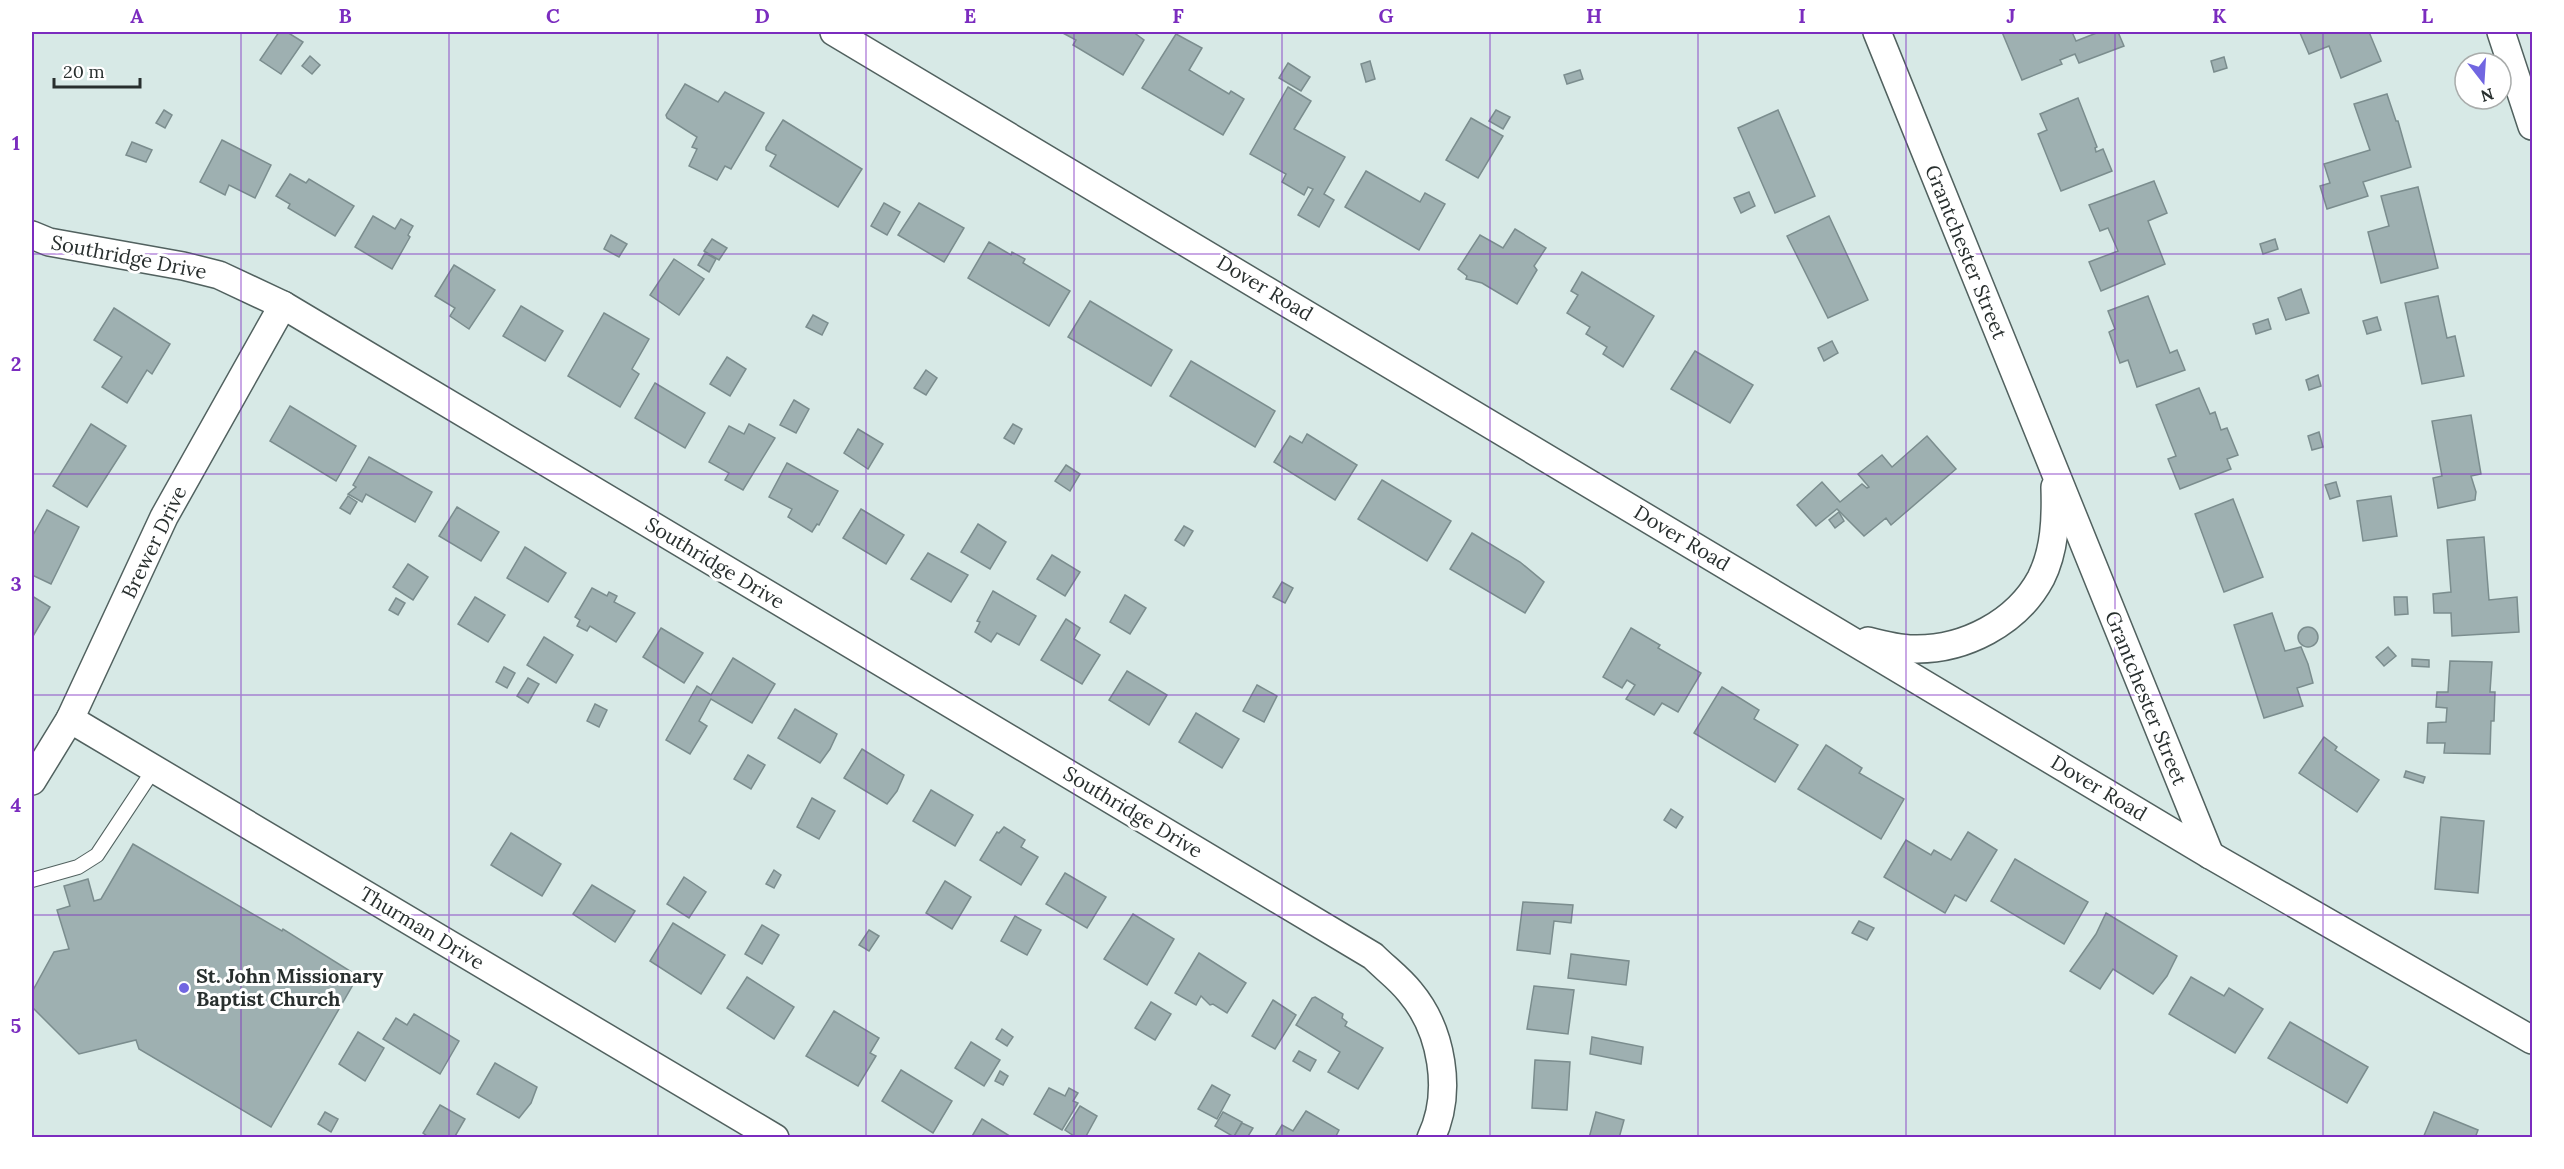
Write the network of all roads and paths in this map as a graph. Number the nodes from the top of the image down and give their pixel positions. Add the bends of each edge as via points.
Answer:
1 (834, 32) edge
2 (1877, 32) edge
3 (2501, 32) edge
4 (2532, 126) edge
5 (32, 235) edge
6 (283, 305) junction
7 (2054, 473) junction
8 (1847, 636) junction
9 (70, 719) junction
10 (154, 769) junction
11 (32, 781) edge
12 (2210, 855) junction
13 (32, 880) edge
14 (2532, 1040) edge
15 (775, 1137) edge
16 (1431, 1137) edge

1 - 8 street, Dover Road
2 - 7 street, Grantchester Street
3 - 4 street
5 - 6 street, Southridge Drive via 49,242 219,275
6 - 9 street, Brewer Drive via 164,517
6 - 16 street, Southridge Drive via 1373,956 1411,992 1431,1028 1442,1067 1441,1102
7 - 8 street, Grantchester Street via 2053,542 2041,578 2021,605 1994,628 1938,648 1896,647
7 - 12 street, Grantchester Street
8 - 12 street, Dover Road
9 - 10 street, Thurman Drive
9 - 11 street, Brewer Drive
10 - 13 lane via 97,855 78,867
10 - 15 street, Thurman Drive
12 - 14 street, Dover Road

